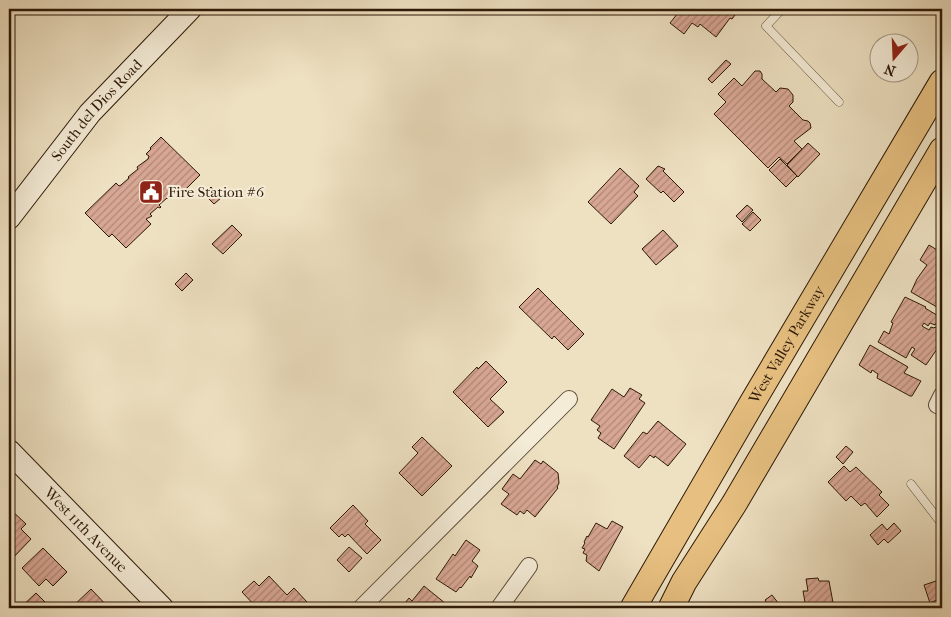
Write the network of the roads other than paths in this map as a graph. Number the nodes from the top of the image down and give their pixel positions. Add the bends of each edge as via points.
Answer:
1 (190, 9) edge
2 (782, 9) edge
3 (942, 82) edge
4 (839, 102) dead end
5 (942, 150) edge
6 (9, 218) edge
7 (569, 399) dead end
8 (9, 451) edge
9 (910, 484) dead end
10 (942, 524) edge
11 (529, 566) dead end
12 (162, 608) edge
13 (361, 608) edge
14 (499, 608) edge
15 (633, 608) edge
16 (671, 608) edge

1 - 6 street, South del Dios Road via 90,113
2 - 4 lane via 766,26
3 - 15 main road, West Valley Parkway
5 - 16 main road
7 - 13 street
8 - 12 street, West 11th Avenue
9 - 10 lane
11 - 14 street

